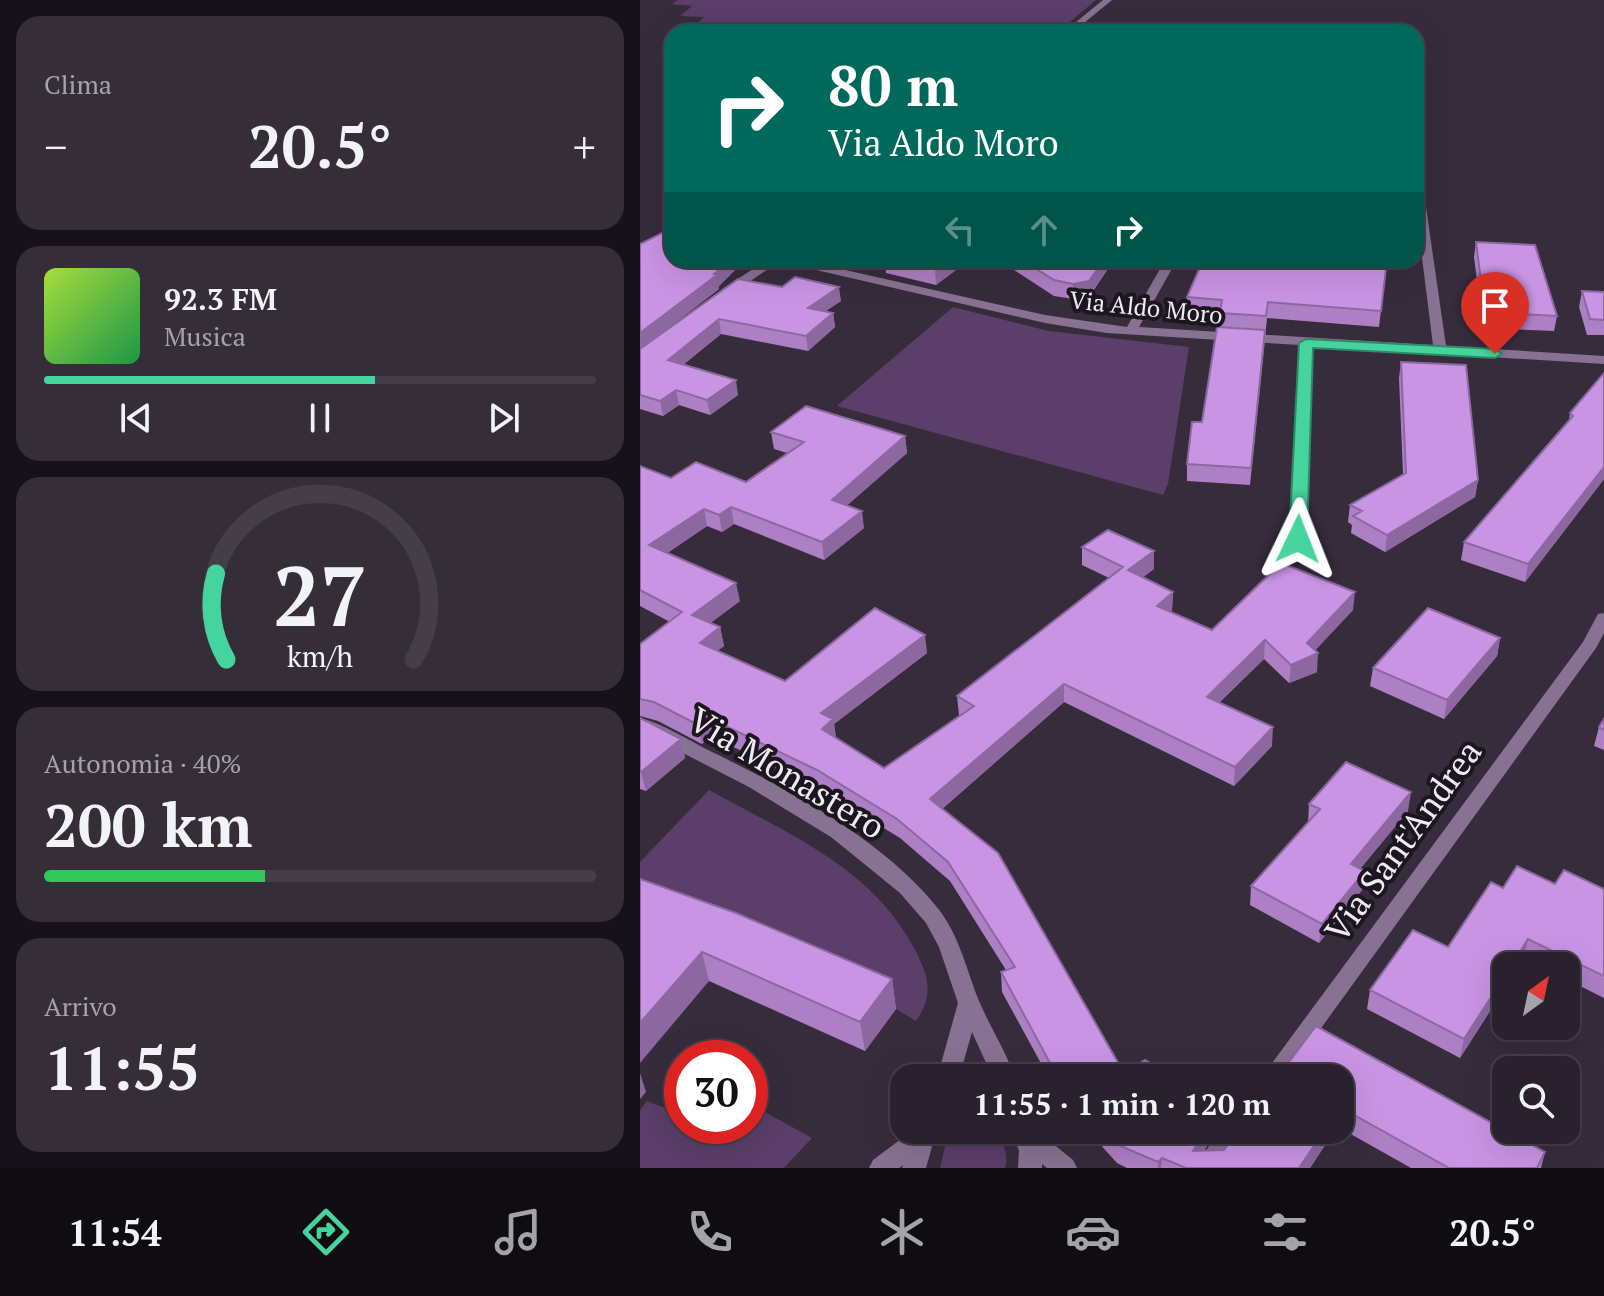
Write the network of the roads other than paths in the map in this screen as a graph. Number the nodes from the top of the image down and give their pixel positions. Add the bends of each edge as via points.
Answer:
1 (1108, 0) edge
2 (1078, 24) edge
3 (1424, 230) edge
4 (763, 268) edge
5 (821, 268) edge
6 (1166, 268) edge
7 (715, 300) edge
8 (1131, 331) junction
9 (1306, 343) junction
10 (1440, 351) junction
11 (1604, 360) edge
12 (1298, 539) dead end
13 (1604, 618) edge
14 (1597, 647) edge
15 (640, 724) edge
16 (969, 1003) junction
17 (952, 1064) edge
18 (1000, 1064) edge
19 (1283, 1064) edge
20 (912, 1144) edge
21 (920, 1144) edge
22 (1028, 1144) edge
23 (1037, 1144) edge
24 (1224, 1144) edge
25 (881, 1168) edge
26 (914, 1168) edge
27 (1030, 1168) edge
28 (1065, 1168) edge
29 (1206, 1168) edge

1 - 2 street
3 - 10 street
4 - 7 street
5 - 8 street, Via Aldo Moro via 1045,319
6 - 8 street
8 - 9 street, Via Aldo Moro
9 - 10 street, Via Aldo Moro
9 - 12 street
10 - 11 street, Via Aldo Moro
13 - 14 street, Via Sant'Andrea
14 - 19 street, Via Sant'Andrea
15 - 16 street, Via Monastero via 804,812 902,885 933,917 949,945
16 - 17 street
16 - 18 street, Via Monastero
20 - 25 street
21 - 26 street
22 - 27 street
23 - 28 street
24 - 29 street

